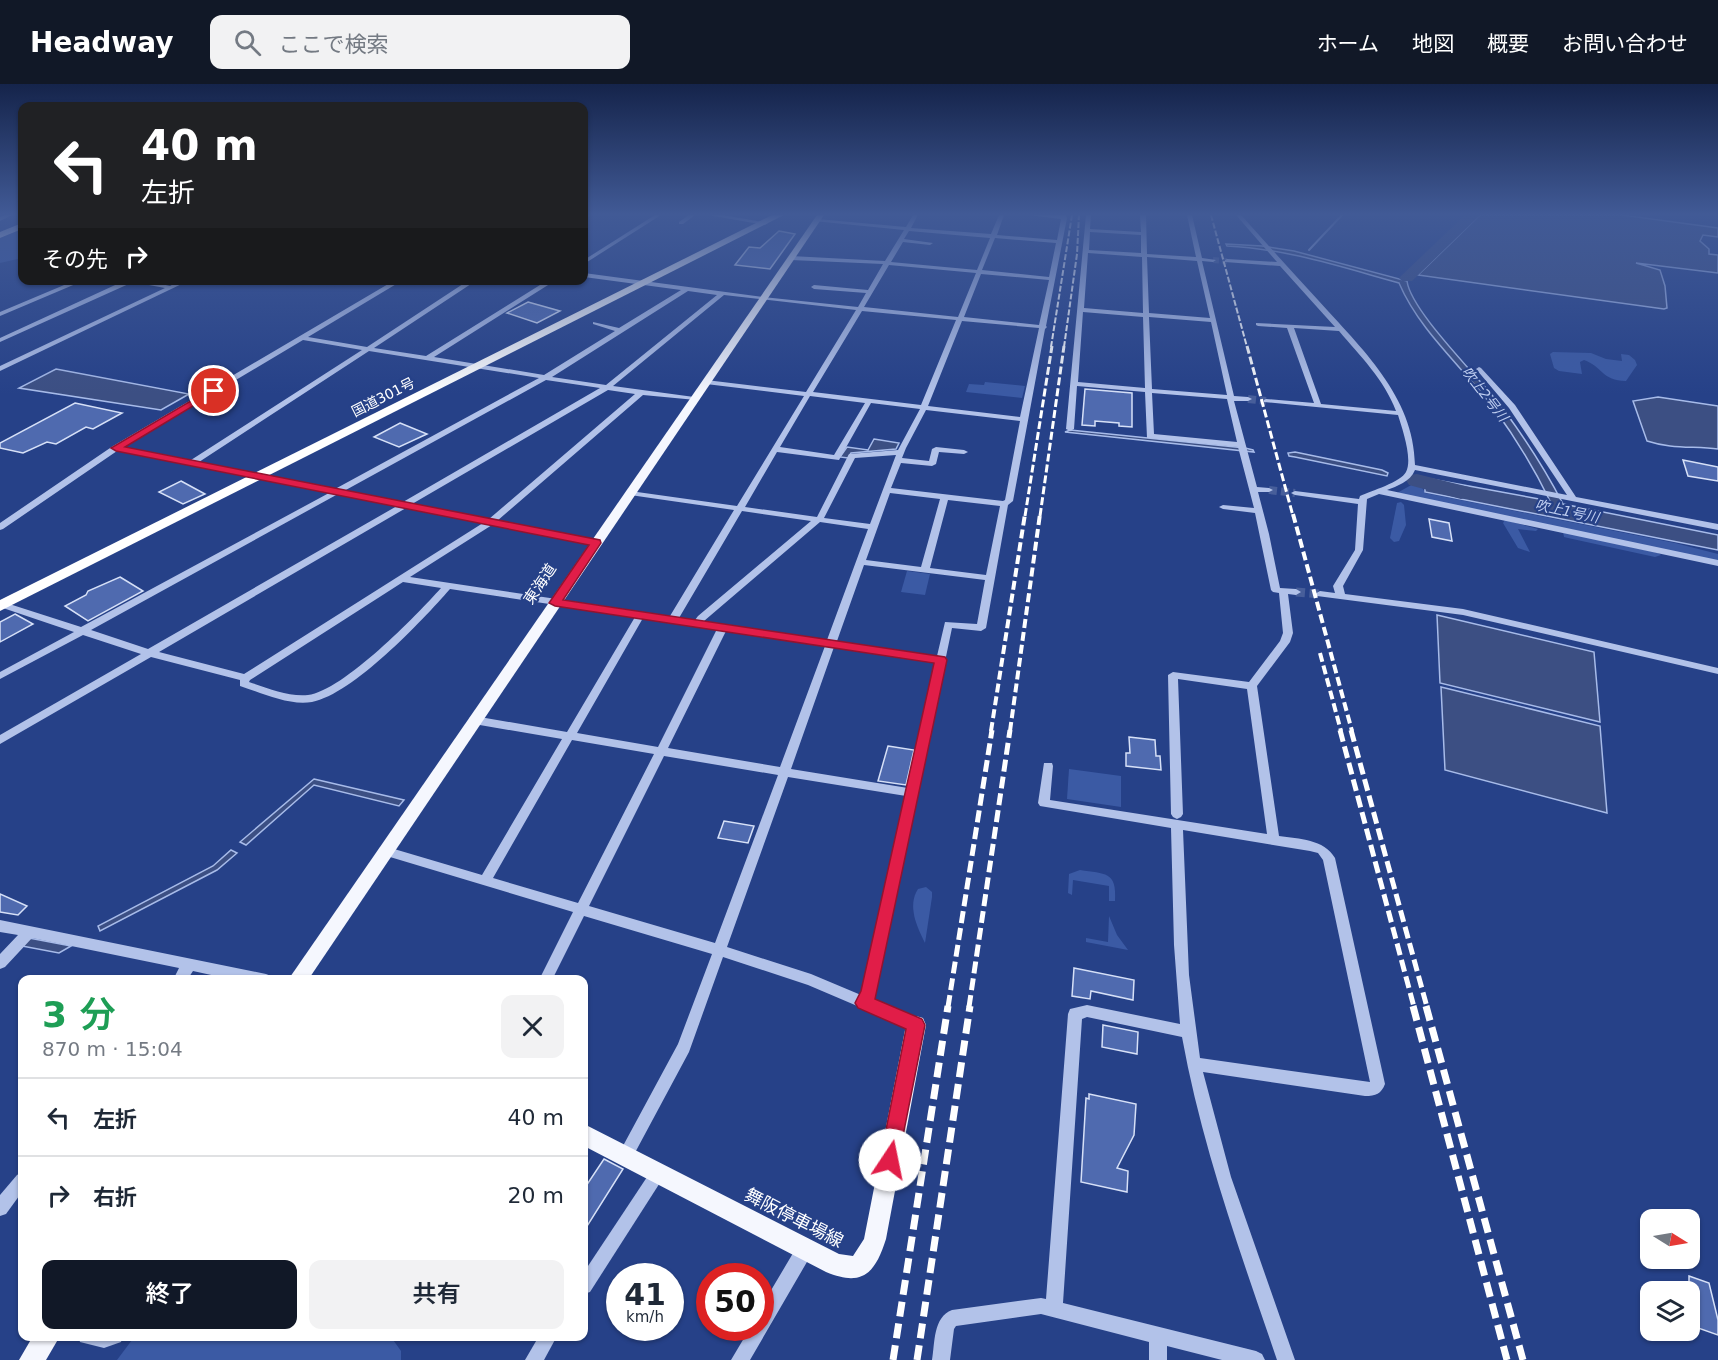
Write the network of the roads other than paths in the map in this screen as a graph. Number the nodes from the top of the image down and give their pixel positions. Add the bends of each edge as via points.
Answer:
1 (588, 275) edge
2 (662, 275) edge
3 (779, 275) edge
4 (881, 275) edge
5 (979, 275) edge
6 (1007, 275) edge
7 (1054, 275) edge
8 (1084, 275) edge
9 (1145, 275) edge
10 (1202, 275) edge
11 (1291, 275) edge
12 (1053, 279) junction
13 (645, 283) junction
14 (70, 285) edge
15 (121, 285) edge
16 (157, 285) edge
17 (178, 285) edge
18 (391, 285) edge
19 (466, 285) edge
20 (545, 285) edge
21 (814, 287) dead end
22 (172, 288) junction
23 (688, 288) junction
24 (871, 292) junction
25 (723, 293) junction
26 (763, 298) junction
27 (862, 309) junction
28 (1083, 310) junction
29 (0, 315) edge
30 (1146, 315) junction
31 (961, 318) junction
32 (1213, 320) junction
33 (595, 323) dead end
34 (1258, 324) dead end
35 (1290, 326) junction
36 (1044, 327) junction
37 (1340, 329) junction
38 (621, 331) junction
39 (302, 338) junction
40 (0, 340) edge
41 (369, 348) junction
42 (428, 358) junction
43 (479, 366) junction
44 (0, 369) edge
45 (1479, 369) dead end
46 (548, 376) junction
47 (706, 382) junction
48 (1075, 384) junction
49 (608, 387) junction
50 (1149, 391) junction
51 (641, 393) junction
52 (810, 394) junction
53 (1231, 398) junction
54 (694, 399) junction
55 (1248, 399) tunnel mouth
56 (869, 401) junction
57 (1266, 401) tunnel mouth
58 (1318, 405) junction
59 (924, 407) junction
60 (1399, 412) junction
61 (1022, 419) junction
62 (1070, 429) dead end
63 (116, 448) junction
64 (1242, 448) junction
65 (776, 449) junction
66 (964, 452) dead end
67 (899, 456) junction
68 (192, 463) junction
69 (1412, 468) junction
70 (259, 476) junction
71 (1252, 489) junction
72 (886, 490) junction
73 (1269, 490) tunnel mouth
74 (1377, 491) junction
75 (337, 492) junction
76 (1295, 493) tunnel mouth
77 (630, 494) junction
78 (945, 497) junction
79 (1568, 497) junction
80 (1364, 498) junction
81 (1004, 504) junction
82 (404, 505) junction
83 (1223, 507) dead end
84 (739, 508) junction
85 (1258, 511) junction
86 (819, 519) junction
87 (491, 522) junction
88 (0, 527) edge
89 (873, 527) junction
90 (1718, 527) edge
91 (596, 543) junction
92 (860, 562) junction
93 (1718, 563) edge
94 (925, 570) junction
95 (990, 578) junction
96 (402, 579) junction
97 (447, 588) junction
98 (1283, 590) junction
99 (1296, 592) tunnel mouth
100 (1320, 594) tunnel mouth
101 (1341, 596) junction
102 (555, 603) junction
103 (0, 605) edge
104 (640, 614) junction
105 (673, 619) junction
106 (699, 623) junction
107 (723, 628) junction
108 (80, 630) junction
109 (831, 644) junction
110 (150, 653) junction
111 (941, 660) junction
112 (1718, 671) edge
113 (0, 676) edge
114 (245, 678) junction
115 (1252, 686) junction
116 (474, 720) junction
117 (570, 736) junction
118 (0, 740) edge
119 (661, 751) junction
120 (1048, 766) dead end
121 (784, 771) junction
122 (912, 793) junction
123 (1177, 819) junction
124 (1274, 840) junction
125 (384, 851) junction
126 (485, 880) junction
127 (581, 909) junction
128 (0, 926) edge
129 (28, 932) junction
130 (719, 950) junction
131 (0, 963) edge
132 (190, 964) junction
133 (182, 975) edge
134 (242, 975) edge
135 (300, 975) edge
136 (548, 975) edge
137 (864, 1003) junction
138 (916, 1025) joint
139 (1188, 1032) junction
140 (1193, 1064) junction
141 (588, 1137) edge
142 (625, 1156) junction
143 (658, 1173) junction
144 (18, 1185) edge
145 (0, 1208) edge
146 (805, 1249) junction
147 (588, 1280) edge
148 (774, 1303) edge
149 (1054, 1309) junction
150 (1158, 1335) junction
151 (44, 1341) edge
152 (546, 1341) edge
153 (752, 1341) edge
154 (31, 1360) edge
155 (534, 1360) edge
156 (740, 1360) edge
157 (941, 1360) edge
158 (1158, 1360) edge
159 (1256, 1360) edge
160 (1286, 1360) edge

1 - 13 street
2 - 13 highway, 国道301号
3 - 26 main road, 東海道
4 - 24 street
5 - 31 street
6 - 12 street
7 - 12 street
8 - 28 street
9 - 30 street
10 - 32 street
11 - 37 street
12 - 36 street
13 - 23 street
13 - 43 highway, 国道301号
14 - 29 street
15 - 40 street
16 - 22 street
17 - 22 street
18 - 39 street
19 - 41 street
20 - 42 street
21 - 24 street
22 - 44 street
23 - 25 street
23 - 38 street
24 - 27 street
25 - 26 street
25 - 49 street
26 - 27 street
26 - 47 main road, 東海道
27 - 31 street
27 - 52 street
28 - 30 street
28 - 48 street
30 - 32 street
30 - 50 street
31 - 36 street
31 - 59 street
32 - 53 street
33 - 38 street
34 - 35 street
35 - 37 street
35 - 58 street
36 - 61 street
37 - 60 street via 1391,392
38 - 46 street
39 - 41 street
39 - 63 street
41 - 42 street
41 - 68 street
42 - 43 street
43 - 46 street
43 - 70 highway, 国道301号
45 - 79 street via 1512,407
46 - 49 street
46 - 75 street
47 - 52 street
47 - 54 main road, 東海道
48 - 50 street
48 - 62 street
49 - 51 street
49 - 82 street
50 - 53 street
50 - 64 street via 1150,436
51 - 54 street
51 - 87 street
52 - 56 street
52 - 65 street
53 - 55 street
53 - 64 street
54 - 77 main road, 東海道
56 - 59 street
56 - 65 street via 836,458
57 - 58 street
58 - 60 street
59 - 61 street
59 - 67 street
60 - 69 street via 1410,445
61 - 81 street via 1009,501
63 - 68 street
63 - 88 street
64 - 71 street
65 - 84 street
66 - 67 street via 936,449 932,464
67 - 72 street
67 - 86 street via 852,456
68 - 70 street
69 - 74 street via 1401,481
69 - 79 street
70 - 75 street
70 - 103 highway, 国道301号
71 - 73 street
71 - 85 street
72 - 78 street
72 - 89 street
74 - 80 street
74 - 93 street
75 - 82 street
75 - 108 street
76 - 80 street
77 - 84 street
77 - 91 main road, 東海道
78 - 81 street
78 - 94 street
79 - 90 street
80 - 101 street via 1359,550 1338,586
81 - 95 street
82 - 87 street
82 - 110 street
83 - 85 street
84 - 86 street
84 - 105 street
85 - 98 street via 1276,590
86 - 89 street
86 - 106 street
87 - 91 street
87 - 96 street
89 - 92 street
91 - 102 main road, 東海道
92 - 94 street
92 - 109 street
94 - 95 street
95 - 111 street via 981,628 948,624
96 - 97 street
96 - 114 street
97 - 102 street
97 - 114 street via 371,663 322,695 311,698 275,693 244,684
98 - 99 street
98 - 115 street via 1288,633
100 - 101 street
101 - 112 street via 1463,612
102 - 104 street
102 - 116 main road, 東海道
103 - 108 street
104 - 105 street
104 - 117 street
105 - 106 street
106 - 107 street
107 - 109 street
107 - 119 street
108 - 110 street
108 - 113 street
109 - 111 street
109 - 121 street
110 - 114 street
110 - 118 street
111 - 122 street
115 - 123 street via 1173,675
115 - 124 street
116 - 117 street
116 - 125 main road, 東海道
117 - 119 street
117 - 126 street
119 - 121 street
119 - 127 street
120 - 123 street via 1044,804
121 - 122 street
121 - 130 street
122 - 137 street via 870,991
123 - 124 street
123 - 139 street via 1181,955
124 - 140 street via 1317,847 1330,859 1378,1084 1374,1089 1365,1089
125 - 126 street
125 - 135 main road, 東海道
126 - 127 street
127 - 130 street
127 - 136 street
128 - 129 street
129 - 131 street
129 - 132 street
130 - 137 street via 811,980
130 - 142 street via 684,1047
132 - 133 street
132 - 134 street
137 - 138 street
138 - 146 main road, 舞阪停車場線 via 872,1250 857,1268 844,1268
139 - 140 street
139 - 149 street via 1087,1011 1075,1014
140 - 160 street via 1226,1187
141 - 142 main road, 舞阪停車場線
142 - 143 main road, 舞阪停車場線
143 - 146 main road, 舞阪停車場線
143 - 147 street
144 - 145 street
146 - 148 street
149 - 150 street
149 - 157 street via 1041,1306 952,1318 946,1325
150 - 158 street
150 - 159 street
151 - 154 main road
152 - 155 street
153 - 156 street

